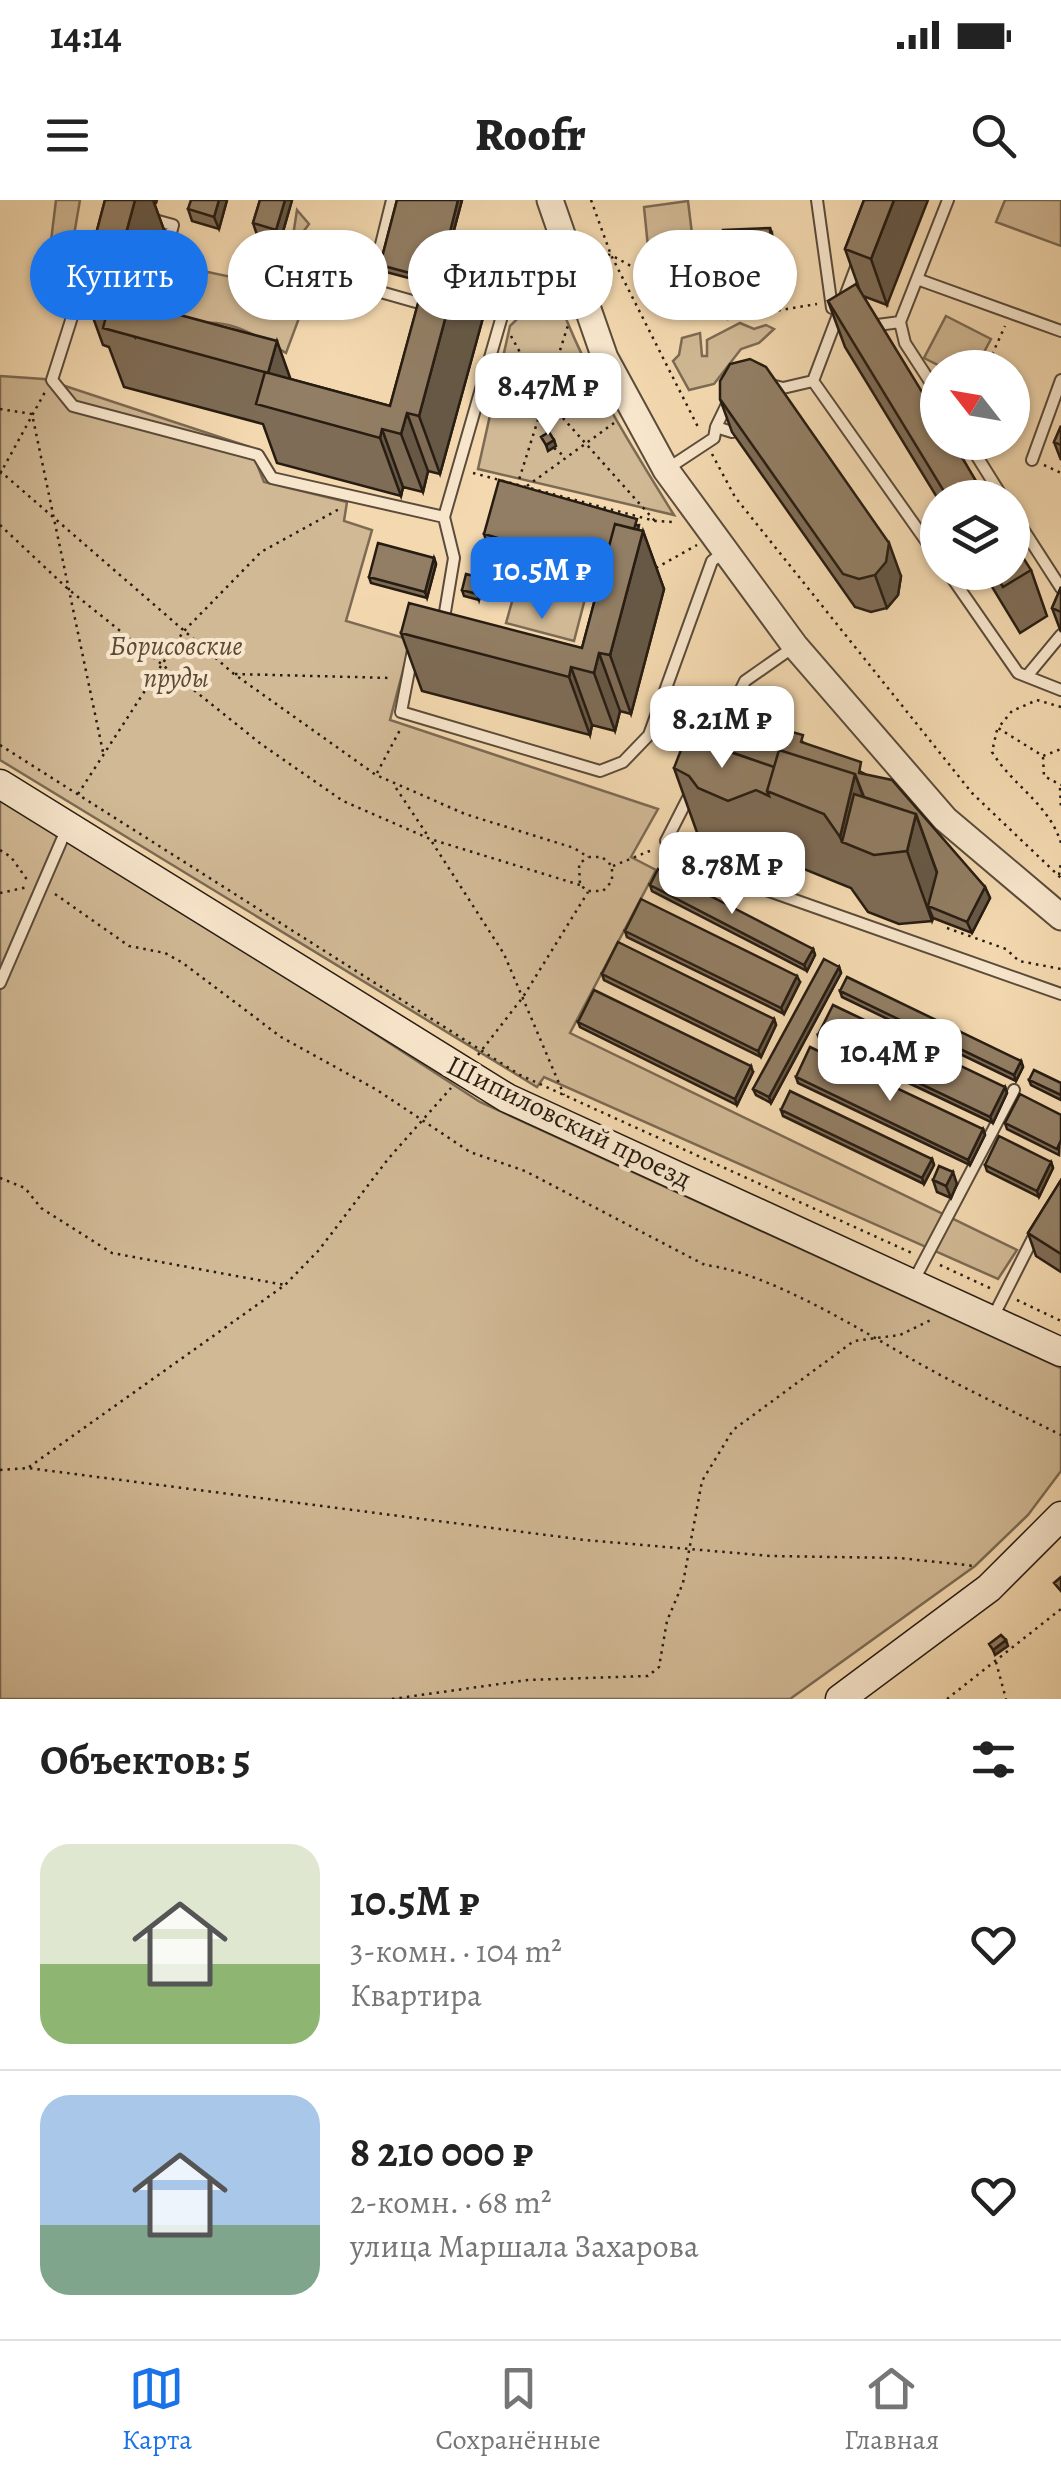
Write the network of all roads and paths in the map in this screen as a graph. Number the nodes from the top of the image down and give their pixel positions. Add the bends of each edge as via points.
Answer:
1 (392, 200) edge
2 (550, 200) edge
3 (591, 200) edge
4 (816, 200) edge
5 (948, 200) edge
6 (140, 216) dead end
7 (560, 230) edge
8 (602, 230) edge
9 (864, 246) edge
10 (613, 256) edge
11 (613, 259) edge
12 (916, 279) junction
13 (833, 301) junction
14 (1011, 311) junction
15 (71, 320) edge
16 (501, 320) edge
17 (504, 320) edge
18 (570, 320) edge
19 (591, 320) edge
20 (900, 322) junction
21 (427, 324) edge
22 (864, 327) edge
23 (846, 330) edge
24 (1061, 331) edge
25 (828, 332) junction
26 (143, 340) edge
27 (994, 350) edge
28 (920, 366) edge
29 (52, 380) junction
30 (813, 380) junction
31 (1061, 380) edge
32 (545, 398) junction
33 (0, 409) edge
34 (32, 414) junction
35 (620, 418) dead end
36 (716, 427) junction
37 (534, 430) junction
38 (732, 432) edge
39 (544, 441) edge
40 (706, 443) junction
41 (585, 444) junction
42 (554, 448) edge
43 (566, 458) junction
44 (1032, 460) joint
45 (458, 469) junction
46 (666, 470) junction
47 (0, 472) edge
48 (1061, 473) edge
49 (517, 485) junction
50 (525, 487) junction
51 (360, 498) junction
52 (444, 517) junction
53 (655, 521) junction
54 (684, 521) dead end
55 (58, 525) junction
56 (0, 526) edge
57 (920, 532) edge
58 (1030, 540) edge
59 (698, 544) dead end
60 (725, 551) junction
61 (648, 572) dead end
62 (68, 588) junction
63 (1061, 588) edge
64 (960, 590) edge
65 (183, 632) junction
66 (1061, 634) edge
67 (417, 637) edge
68 (440, 642) edge
69 (795, 646) junction
70 (159, 662) junction
71 (234, 674) junction
72 (1026, 676) junction
73 (405, 678) junction
74 (1061, 690) edge
75 (1061, 707) edge
76 (408, 714) junction
77 (998, 728) junction
78 (0, 745) edge
79 (1061, 749) edge
80 (104, 754) junction
81 (1043, 756) junction
82 (376, 774) junction
83 (0, 784) edge
84 (1060, 786) edge
85 (395, 787) junction
86 (78, 794) junction
87 (1061, 810) edge
88 (68, 827) junction
89 (430, 839) junction
90 (1061, 842) edge
91 (0, 850) edge
92 (646, 853) dead end
93 (588, 857) junction
94 (1061, 862) edge
95 (612, 866) junction
96 (1060, 877) edge
97 (42, 884) junction
98 (580, 885) junction
99 (588, 891) junction
100 (0, 893) edge
101 (1061, 917) edge
102 (938, 950) junction
103 (1061, 969) edge
104 (0, 983) edge
105 (1061, 994) edge
106 (522, 997) junction
107 (482, 1050) junction
108 (472, 1063) dead end
109 (455, 1083) dead end
110 (1014, 1090) dead end
111 (564, 1095) junction
112 (421, 1121) junction
113 (0, 1178) edge
114 (1045, 1219) edge
115 (918, 1271) junction
116 (285, 1284) junction
117 (1005, 1294) junction
118 (935, 1318) dead end
119 (991, 1320) junction
120 (1061, 1321) edge
121 (873, 1336) junction
122 (1061, 1352) edge
123 (1061, 1435) edge
124 (28, 1468) junction
125 (0, 1470) edge
126 (1061, 1516) edge
127 (687, 1548) junction
128 (975, 1566) dead end
129 (1061, 1609) edge
130 (996, 1660) junction
131 (392, 1699) edge
132 (840, 1699) edge
133 (947, 1699) edge
134 (1006, 1699) edge

1 - 21 lane via 370,288 432,307
2 - 7 street
3 - 8 path
4 - 13 lane
5 - 12 lane
6 - 26 lane via 173,226
9 - 25 lane
10 - 13 path via 727,319
11 - 40 path
12 - 14 lane
12 - 20 lane
13 - 25 lane
14 - 24 lane
14 - 27 path
15 - 29 lane
16 - 45 lane
17 - 32 path
18 - 32 path
19 - 46 street
20 - 22 lane
20 - 28 lane
23 - 25 lane
25 - 30 lane
29 - 34 path
29 - 51 lane via 74,406 258,455 272,478
30 - 36 lane via 734,391
30 - 57 lane
31 - 44 lane
32 - 37 path
32 - 41 path
33 - 34 path
34 - 47 path
34 - 55 path
35 - 41 path
36 - 38 lane
36 - 40 lane
37 - 39 path
37 - 49 path
40 - 46 lane
40 - 96 path via 735,497 972,793
41 - 43 path
41 - 53 path
42 - 43 path
43 - 50 path
44 - 48 path
45 - 49 path
45 - 52 lane
46 - 60 street
47 - 55 path
49 - 50 path
50 - 53 path
51 - 52 lane
51 - 65 path via 261,552
52 - 68 lane via 454,558
53 - 54 path
55 - 62 path
55 - 65 path
56 - 62 path
58 - 63 lane
59 - 61 path
60 - 69 street
60 - 76 lane via 712,560 649,734 623,762 600,771
62 - 70 path
62 - 80 path
64 - 72 lane
65 - 70 path
65 - 71 path
66 - 72 lane
67 - 73 lane
69 - 101 street via 945,820
69 - 102 lane via 746,682 666,842 752,885
70 - 80 path
70 - 89 path via 343,801
71 - 73 path
71 - 82 path
72 - 74 lane
73 - 76 lane via 402,712
75 - 77 path via 1036,700 1012,711
76 - 82 path
77 - 81 path
77 - 90 path via 992,752 1055,823
78 - 86 path
79 - 81 path
80 - 86 path
81 - 84 path via 1044,776
82 - 85 path
83 - 88 main road, Шипиловский проезд
84 - 87 path
85 - 89 path
85 - 93 path
86 - 107 path
88 - 97 lane
88 - 115 main road, Шипиловский проезд via 507,1098
89 - 98 path
89 - 106 path via 504,954
91 - 100 path via 32,886
92 - 95 path
93 - 95 path
93 - 98 path via 579,864
94 - 96 path
95 - 99 path via 612,880 602,891
97 - 104 lane
97 - 112 path via 128,946 183,963 281,1036
98 - 99 path
99 - 106 path
102 - 103 path via 946,928 1019,960
102 - 105 lane
106 - 107 path
106 - 111 path
107 - 108 path
107 - 111 path
109 - 112 path
110 - 115 lane
111 - 115 path
112 - 116 path
112 - 121 path via 470,1152 525,1171 704,1266 728,1268
113 - 116 path via 25,1188 40,1208 112,1253
114 - 117 lane
115 - 117 path
115 - 119 main road, Шипиловский проезд
116 - 124 path
117 - 119 lane
117 - 120 path
118 - 121 path via 900,1335
119 - 122 main road, Шипиловский проезд
121 - 123 path
121 - 127 path via 854,1340 732,1430 702,1481
124 - 125 path
124 - 127 path
126 - 132 main road via 988,1588
127 - 128 path
127 - 131 path via 659,1667 648,1676 528,1680
129 - 130 path
130 - 133 path
130 - 134 path

